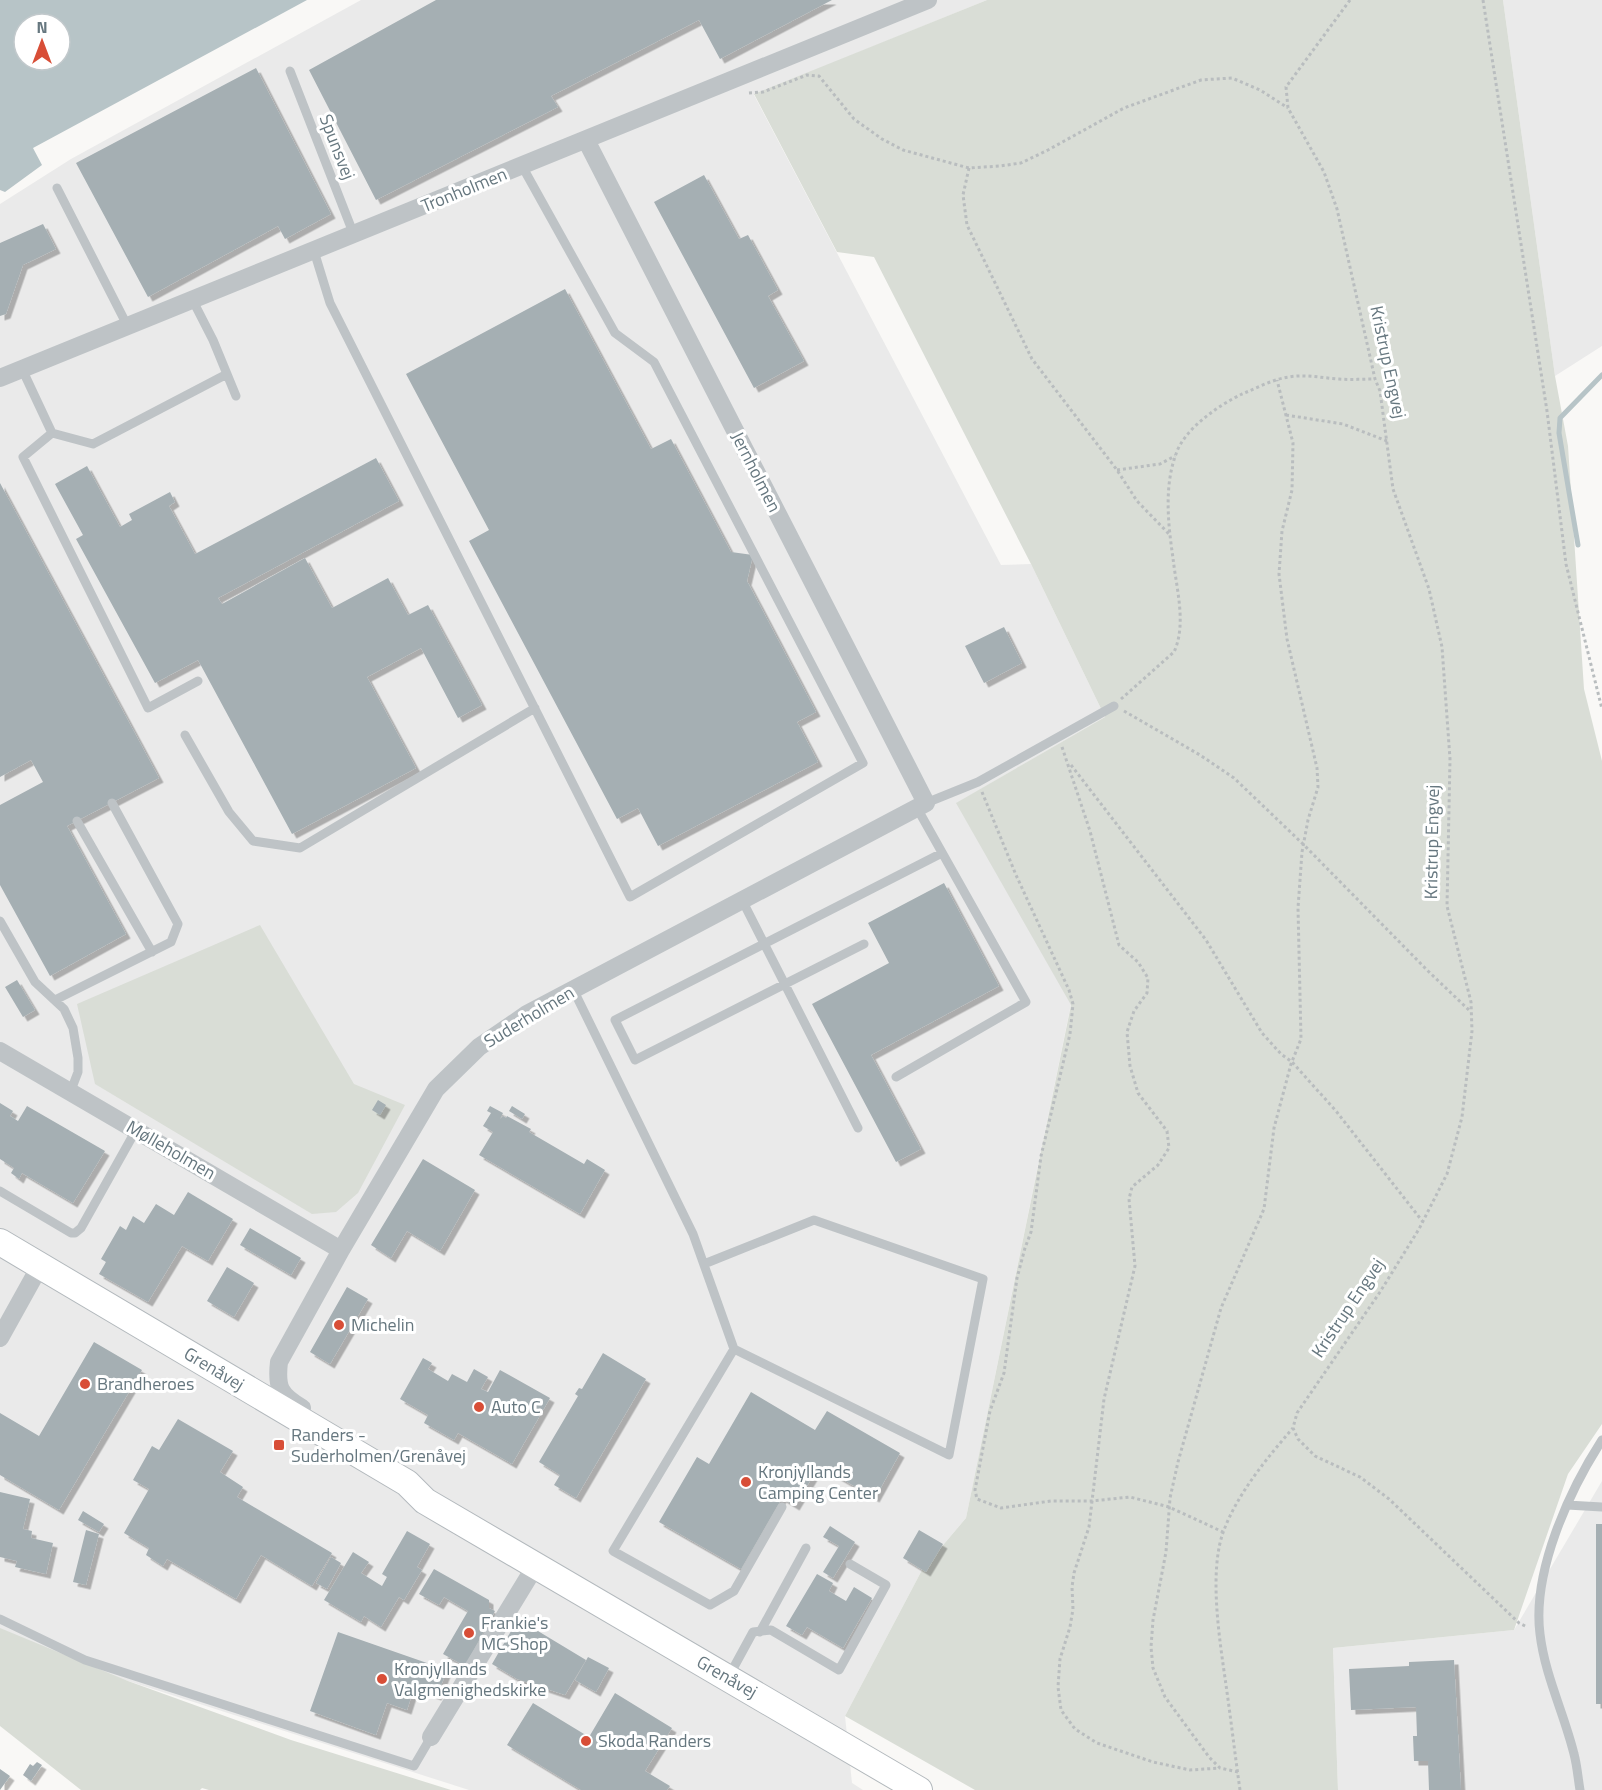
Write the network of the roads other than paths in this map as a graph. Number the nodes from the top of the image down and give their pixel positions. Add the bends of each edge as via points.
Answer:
1 (928, 0) edge
2 (290, 71) dead end
3 (586, 140) junction
4 (522, 166) junction
5 (57, 188) dead end
6 (354, 235) junction
7 (314, 251) junction
8 (192, 299) junction
9 (127, 325) junction
10 (22, 369) junction
11 (227, 374) junction
12 (0, 378) edge
13 (236, 396) dead end
14 (52, 433) junction
15 (198, 681) dead end
16 (1114, 706) road end
17 (535, 708) junction
18 (185, 735) dead end
19 (112, 802) dead end
20 (921, 806) junction
21 (77, 821) dead end
22 (942, 853) junction
23 (742, 900) junction
24 (0, 921) edge
25 (764, 944) junction
26 (864, 944) dead end
27 (152, 952) junction
28 (785, 984) junction
29 (573, 989) junction
30 (55, 1000) junction
31 (0, 1051) edge
32 (896, 1077) dead end
33 (70, 1092) junction
34 (858, 1128) dead end
35 (136, 1130) junction
36 (0, 1191) edge
37 (0, 1242) edge
38 (341, 1250) junction
39 (0, 1258) edge
40 (704, 1264) junction
41 (37, 1272) junction
42 (0, 1338) edge
43 (734, 1350) junction
44 (1602, 1440) edge
45 (354, 1451) junction
46 (425, 1501) junction
47 (1567, 1506) junction
48 (782, 1507) dead end
49 (1602, 1507) edge
50 (806, 1548) dead end
51 (850, 1564) dead end
52 (536, 1565) junction
53 (0, 1619) edge
54 (760, 1632) junction
55 (728, 1678) junction
56 (431, 1737) joint
57 (919, 1790) edge
58 (1580, 1790) edge

1 - 3 street, Tronholmen
2 - 6 lane, Spunsvej
3 - 4 street, Tronholmen
3 - 20 street, Jernholmen
4 - 6 street, Tronholmen
4 - 17 lane via 615,333 654,362 863,763 630,897
5 - 9 lane
6 - 7 street, Tronholmen
7 - 8 street, Tronholmen
7 - 17 lane via 330,303
8 - 9 street, Tronholmen
8 - 11 lane
9 - 10 street, Tronholmen
10 - 12 street, Tronholmen
10 - 14 lane
11 - 13 lane
11 - 14 lane via 93,444
14 - 15 lane via 23,457 148,708
16 - 20 lane via 978,782
17 - 18 lane via 300,848 253,841 229,812
19 - 27 lane via 178,924 171,942
20 - 22 lane
20 - 23 street, Suderholmen
21 - 27 lane
22 - 25 lane
22 - 32 lane via 1026,1002
23 - 25 lane
23 - 29 street, Suderholmen
24 - 30 lane via 35,982
25 - 28 lane
25 - 28 lane via 615,1020 630,1050 636,1060
26 - 28 lane
27 - 30 lane
28 - 34 lane
29 - 38 street, Suderholmen via 479,1047 436,1089
29 - 40 lane
30 - 33 lane via 73,1028 78,1058 78,1072
31 - 33 street, Mølleholmen
33 - 35 street, Mølleholmen
35 - 36 lane via 75,1233
35 - 38 street, Mølleholmen
37 - 41 street, Grenåvej
38 - 45 street, Suderholmen via 279,1362 278,1384 286,1398 316,1417
39 - 41 street, Grenåvej
40 - 43 lane
40 - 43 lane via 814,1220 983,1279 949,1455
41 - 42 street
41 - 45 street, Grenåvej
41 - 46 street, Grenåvej via 403,1495
43 - 48 lane via 613,1551 710,1605 734,1591
44 - 47 lane
45 - 46 street, Grenåvej via 407,1483
46 - 52 street, Grenåvej
47 - 49 lane
47 - 58 lane via 1541,1586 1540,1633 1551,1683 1574,1753
50 - 54 lane
51 - 54 lane via 886,1585 838,1670 771,1630
52 - 55 street, Grenåvej
52 - 56 street
53 - 56 lane via 85,1660 414,1766
54 - 55 lane via 753,1632
55 - 57 street, Grenåvej

